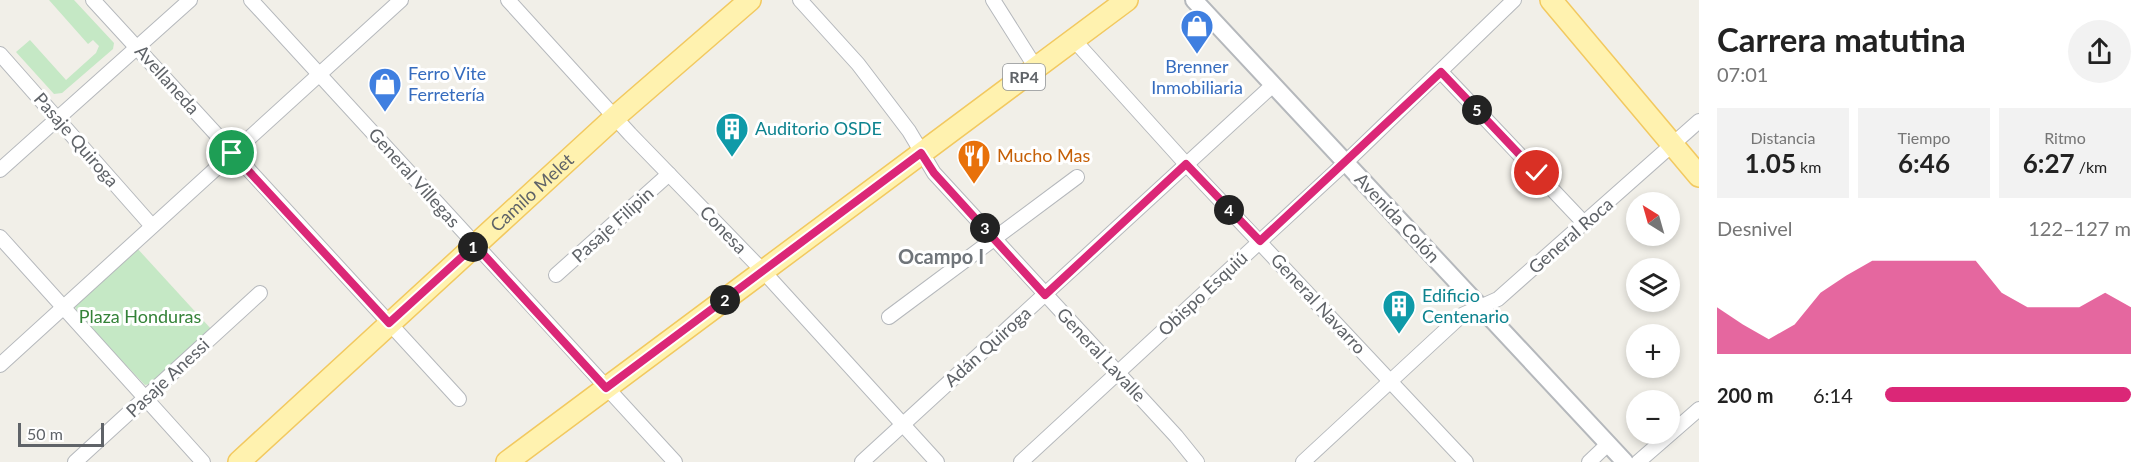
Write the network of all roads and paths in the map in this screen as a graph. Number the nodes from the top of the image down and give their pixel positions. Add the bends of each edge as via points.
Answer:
1 (93, 0) edge
2 (190, 0) edge
3 (251, 0) edge
4 (378, 0) edge
5 (401, 0) edge
6 (508, 0) edge
7 (750, 0) edge
8 (800, 0) edge
9 (993, 0) edge
10 (1127, 0) edge
11 (1194, 0) edge
12 (1514, 0) edge
13 (1551, 0) edge
14 (388, 11) junction
15 (1074, 40) junction
16 (138, 48) junction
17 (0, 54) edge
18 (1036, 68) junction
19 (1441, 72) junction
20 (319, 74) junction
21 (1273, 85) junction
22 (615, 117) junction
23 (57, 118) junction
24 (1699, 121) edge
25 (1673, 146) junction
26 (232, 153) junction
27 (921, 153) junction
28 (1345, 163) junction
29 (1186, 164) junction
30 (0, 170) edge
31 (669, 174) junction
32 (1699, 176) edge
33 (1077, 177) dead end
34 (1585, 224) junction
35 (152, 226) junction
36 (0, 237) edge
37 (995, 239) junction
38 (1260, 241) junction
39 (475, 245) junction
40 (763, 271) junction
41 (556, 275) dead end
42 (260, 293) dead end
43 (1045, 295) junction
44 (63, 308) junction
45 (1481, 309) junction
46 (889, 316) dead end
47 (389, 323) junction
48 (0, 365) edge
49 (1118, 373) junction
50 (1391, 381) junction
51 (606, 388) junction
52 (459, 399) dead end
53 (146, 400) junction
54 (1699, 409) edge
55 (901, 426) junction
56 (1608, 444) junction
57 (1189, 459) edge
58 (75, 462) edge
59 (203, 462) edge
60 (239, 462) edge
61 (507, 462) edge
62 (675, 462) edge
63 (862, 462) edge
64 (937, 462) edge
65 (1021, 462) edge
66 (1303, 462) edge
67 (1466, 462) edge
68 (1589, 462) edge
69 (1625, 462) edge
70 (1638, 462) edge

1 - 16 street, Avellaneda
2 - 16 street
3 - 20 street, General Villegas
4 - 14 street
5 - 14 street
6 - 22 street, Conesa
7 - 22 main road, Camilo Melet
8 - 27 street, General Lavalle via 858,64
9 - 18 street
10 - 15 main road, RP4
11 - 21 street, Avenida Colón
12 - 19 street, Obispo Esquiú
13 - 25 main road
14 - 20 street
15 - 18 main road, RP4
15 - 29 street, General Navarro
16 - 23 street
16 - 26 street, Avellaneda
17 - 23 street, Pasaje Quiroga
18 - 27 main road, RP4
19 - 28 street, Obispo Esquiú
19 - 34 street
20 - 26 street
20 - 39 street, General Villegas
21 - 28 street, Avenida Colón
21 - 29 street, Adán Quiroga
22 - 31 street, Conesa
22 - 39 main road, Camilo Melet
23 - 30 street
23 - 35 street, Pasaje Quiroga
24 - 25 street, General Roca
25 - 32 main road
25 - 34 street, General Roca
26 - 35 street
26 - 47 street, Avellaneda
27 - 37 street, General Lavalle via 934,173
27 - 40 main road, RP4
28 - 38 street, Obispo Esquiú
28 - 45 street, Avenida Colón
29 - 38 street, General Navarro
29 - 43 street, Adán Quiroga
31 - 40 street, Conesa
31 - 41 street, Pasaje Filipin
33 - 37 street
34 - 45 street, General Roca via 1498,299
35 - 44 street
36 - 44 street
37 - 43 street, General Lavalle
37 - 46 street
38 - 49 street, Obispo Esquiú
38 - 50 street, General Navarro
39 - 47 main road, Camilo Melet
39 - 51 street, General Villegas
40 - 51 main road, RP4
40 - 55 street, Conesa
42 - 53 street, Pasaje Anessi
43 - 49 street, General Lavalle
43 - 55 street, Adán Quiroga
44 - 48 street
44 - 53 street
45 - 50 street, General Roca via 1462,315
45 - 56 street, Avenida Colón
47 - 52 street, Avellaneda
47 - 60 main road, Camilo Melet
49 - 57 street, General Lavalle
49 - 65 street, Obispo Esquiú
50 - 66 street, General Roca
50 - 67 street, General Navarro
51 - 61 main road, RP4
51 - 62 street, General Villegas
53 - 58 street, Pasaje Anessi
53 - 59 street
54 - 70 street
55 - 63 street, Adán Quiroga
55 - 64 street, Conesa
56 - 68 street
56 - 69 street, Avenida Colón

